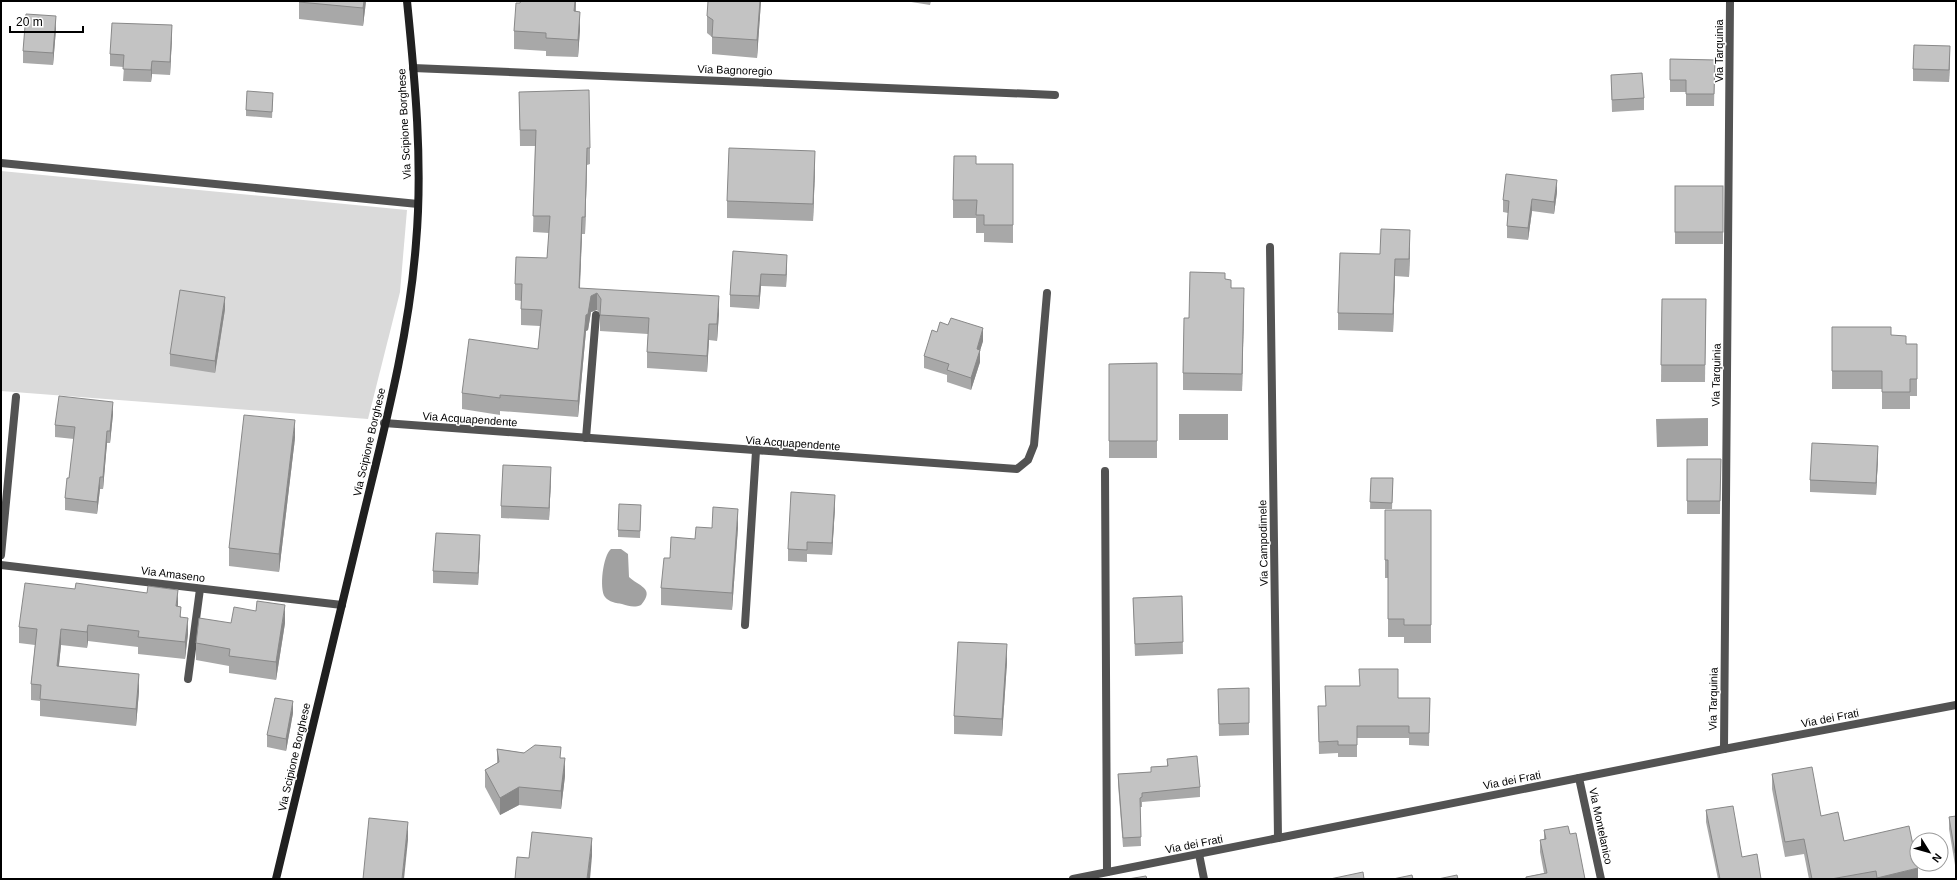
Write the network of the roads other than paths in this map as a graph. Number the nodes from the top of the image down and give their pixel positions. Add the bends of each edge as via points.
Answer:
1 (407, 1) edge
2 (1730, 1) edge
3 (413, 68) junction
4 (1055, 95) dead end
5 (1, 163) edge
6 (418, 204) junction
7 (1270, 247) dead end
8 (1047, 293) dead end
9 (596, 315) dead end
10 (16, 397) dead end
11 (384, 424) junction
12 (586, 438) junction
13 (756, 451) junction
14 (1105, 471) dead end
15 (1, 555) edge
16 (1, 565) edge
17 (200, 589) junction
18 (342, 605) junction
19 (746, 625) dead end
20 (188, 679) dead end
21 (1956, 705) edge
22 (1724, 749) junction
23 (1579, 778) junction
24 (1278, 838) junction
25 (1199, 854) junction
26 (1107, 872) junction
27 (276, 879) edge
28 (1073, 879) edge
29 (1204, 879) edge
30 (1601, 879) edge

1 - 3 main road, Via Scipione Borghese
2 - 22 street, Via Tarquinia
3 - 4 street, Via Bagnoregio
3 - 6 main road, Via Scipione Borghese
5 - 6 street
6 - 11 main road, Via Scipione Borghese via 417,241 410,298
7 - 24 street, Via Campodimele
8 - 13 street, Via Acquapendente via 1034,445 1028,460 1017,469
9 - 12 street
10 - 15 street
11 - 12 street, Via Acquapendente
11 - 18 main road, Via Scipione Borghese
12 - 13 street, Via Acquapendente
13 - 19 street
14 - 26 street
16 - 17 street, Via Amaseno
17 - 18 street, Via Amaseno
17 - 20 street
18 - 27 main road, Via Scipione Borghese
21 - 22 street, Via dei Frati
22 - 23 street, Via dei Frati
23 - 24 street, Via dei Frati
23 - 30 street, Via Montelanico
24 - 25 street, Via dei Frati
25 - 26 street, Via dei Frati
25 - 29 street
26 - 28 street, Via dei Frati

